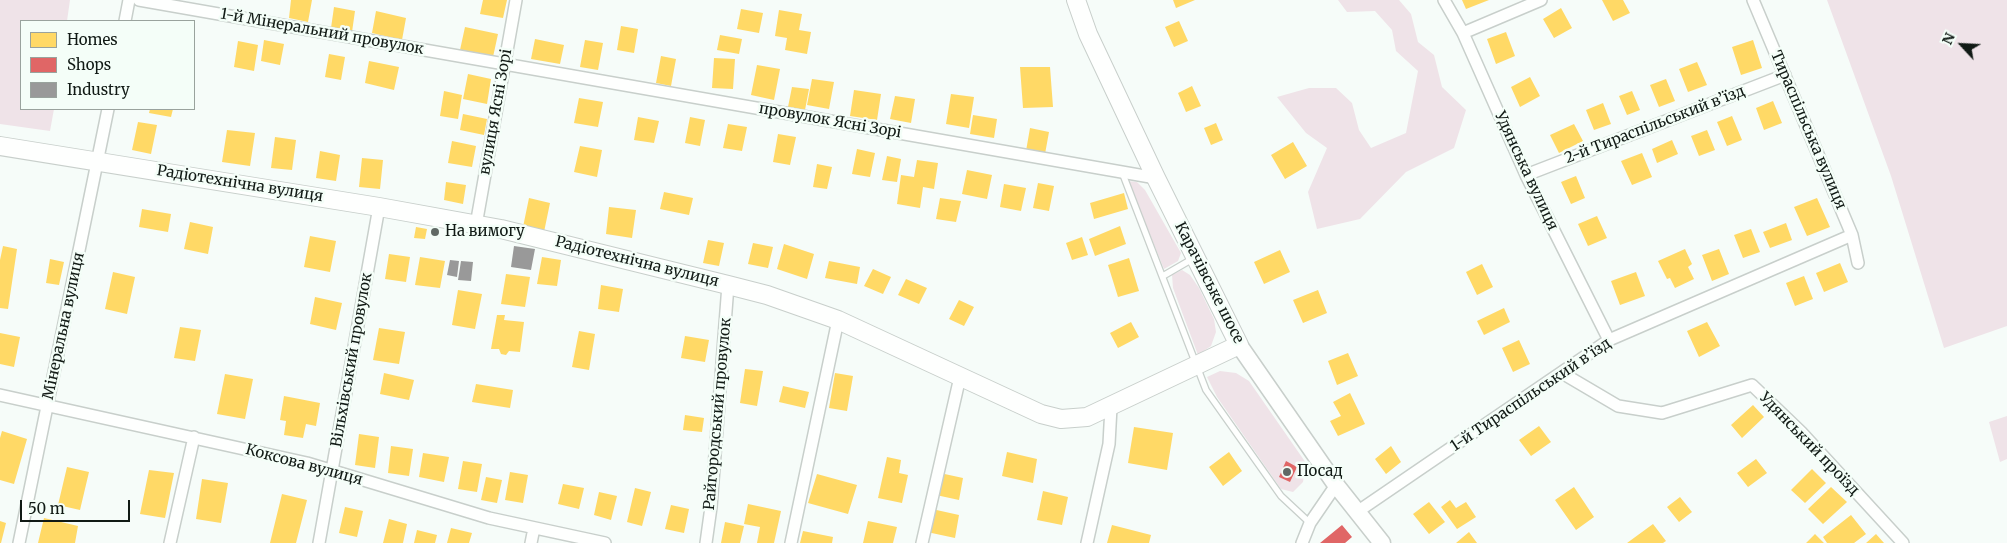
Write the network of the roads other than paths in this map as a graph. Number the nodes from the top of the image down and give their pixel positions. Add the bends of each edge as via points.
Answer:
1 (129, 0) edge
2 (139, 0) edge
3 (516, 0) edge
4 (1076, 0) edge
5 (1444, 0) edge
6 (1541, 0) edge
7 (1753, 0) edge
8 (125, 20) edge
9 (1463, 33) junction
10 (504, 64) junction
11 (1785, 74) junction
12 (108, 110) edge
13 (0, 146) edge
14 (98, 161) junction
15 (1122, 172) junction
16 (1526, 175) junction
17 (1156, 178) junction
18 (379, 207) junction
19 (476, 225) junction
20 (1852, 236) junction
21 (1196, 258) junction
22 (1858, 262) dead end
23 (1163, 276) junction
24 (728, 284) junction
25 (838, 320) junction
26 (1610, 340) junction
27 (1239, 345) junction
28 (1196, 365) junction
29 (1562, 373) junction
30 (960, 377) junction
31 (0, 394) edge
32 (48, 404) junction
33 (1111, 408) junction
34 (194, 438) junction
35 (332, 470) junction
36 (1336, 485) junction
37 (1357, 512) junction
38 (1310, 523) junction
39 (534, 528) junction
40 (18, 543) edge
41 (170, 543) edge
42 (319, 543) edge
43 (531, 543) edge
44 (605, 543) edge
45 (706, 543) edge
46 (791, 543) edge
47 (922, 543) edge
48 (1087, 543) edge
49 (1302, 543) edge
50 (1382, 543) edge
51 (1903, 543) edge

1 - 8 street
2 - 10 street, 1-й Мінеральний провулок
3 - 10 street, вулиця Ясні Зорі
4 - 17 main road, Карачівське шосе via 1088,34
5 - 9 street, Удянська вулиця
6 - 9 street
7 - 11 street, Тираспільська вулиця
9 - 16 street, Удянська вулиця
10 - 15 street, провулок Ясні Зорі
10 - 19 street, вулиця Ясні Зорі
11 - 16 street, 2-й Тираспільський в’їзд
11 - 20 street, Тираспільська вулиця
12 - 14 street, Мінеральна вулиця
13 - 14 main road, Радіотехнічна вулиця
14 - 18 main road, Радіотехнічна вулиця
14 - 32 street, Мінеральна вулиця
15 - 17 street, провулок Ясні Зорі
15 - 23 lane
16 - 26 street, Удянська вулиця
17 - 21 main road, Карачівське шосе
18 - 19 main road, Радіотехнічна вулиця
18 - 35 street, Вільхівський провулок
19 - 24 main road, Радіотехнічна вулиця
20 - 22 street, Тираспільська вулиця
20 - 26 street, 1-й Тираспільський в’їзд
21 - 23 lane
21 - 27 main road, Карачівське шосе
23 - 28 lane
24 - 25 main road, Радіотехнічна вулиця
24 - 45 street, Райгородський провулок
25 - 30 main road, Радіотехнічна вулиця
25 - 46 street
26 - 29 street, 1-й Тираспільський в’їзд
27 - 28 main road, Радіотехнічна вулиця
27 - 36 main road, Карачівське шосе
28 - 33 main road, Радіотехнічна вулиця
28 - 38 lane via 1206,390 1281,496
29 - 37 street, 1-й Тираспільський в’їзд
29 - 51 street, Удянський проїзд via 1618,406 1662,413 1752,385 1801,432
30 - 33 main road, Радіотехнічна вулиця via 1041,414 1061,419 1087,417
30 - 47 street
31 - 32 street, Коксова вулиця
32 - 34 street, Коксова вулиця
32 - 40 street, Мінеральна вулиця
33 - 48 street via 1109,444
34 - 35 street, Коксова вулиця
34 - 41 street
35 - 39 street, Коксова вулиця via 489,518
35 - 42 street, Вільхівський провулок
36 - 37 main road, Карачівське шосе
36 - 38 street
37 - 50 main road, Карачівське шосе
38 - 49 street
39 - 43 street
39 - 44 street, Коксова вулиця

